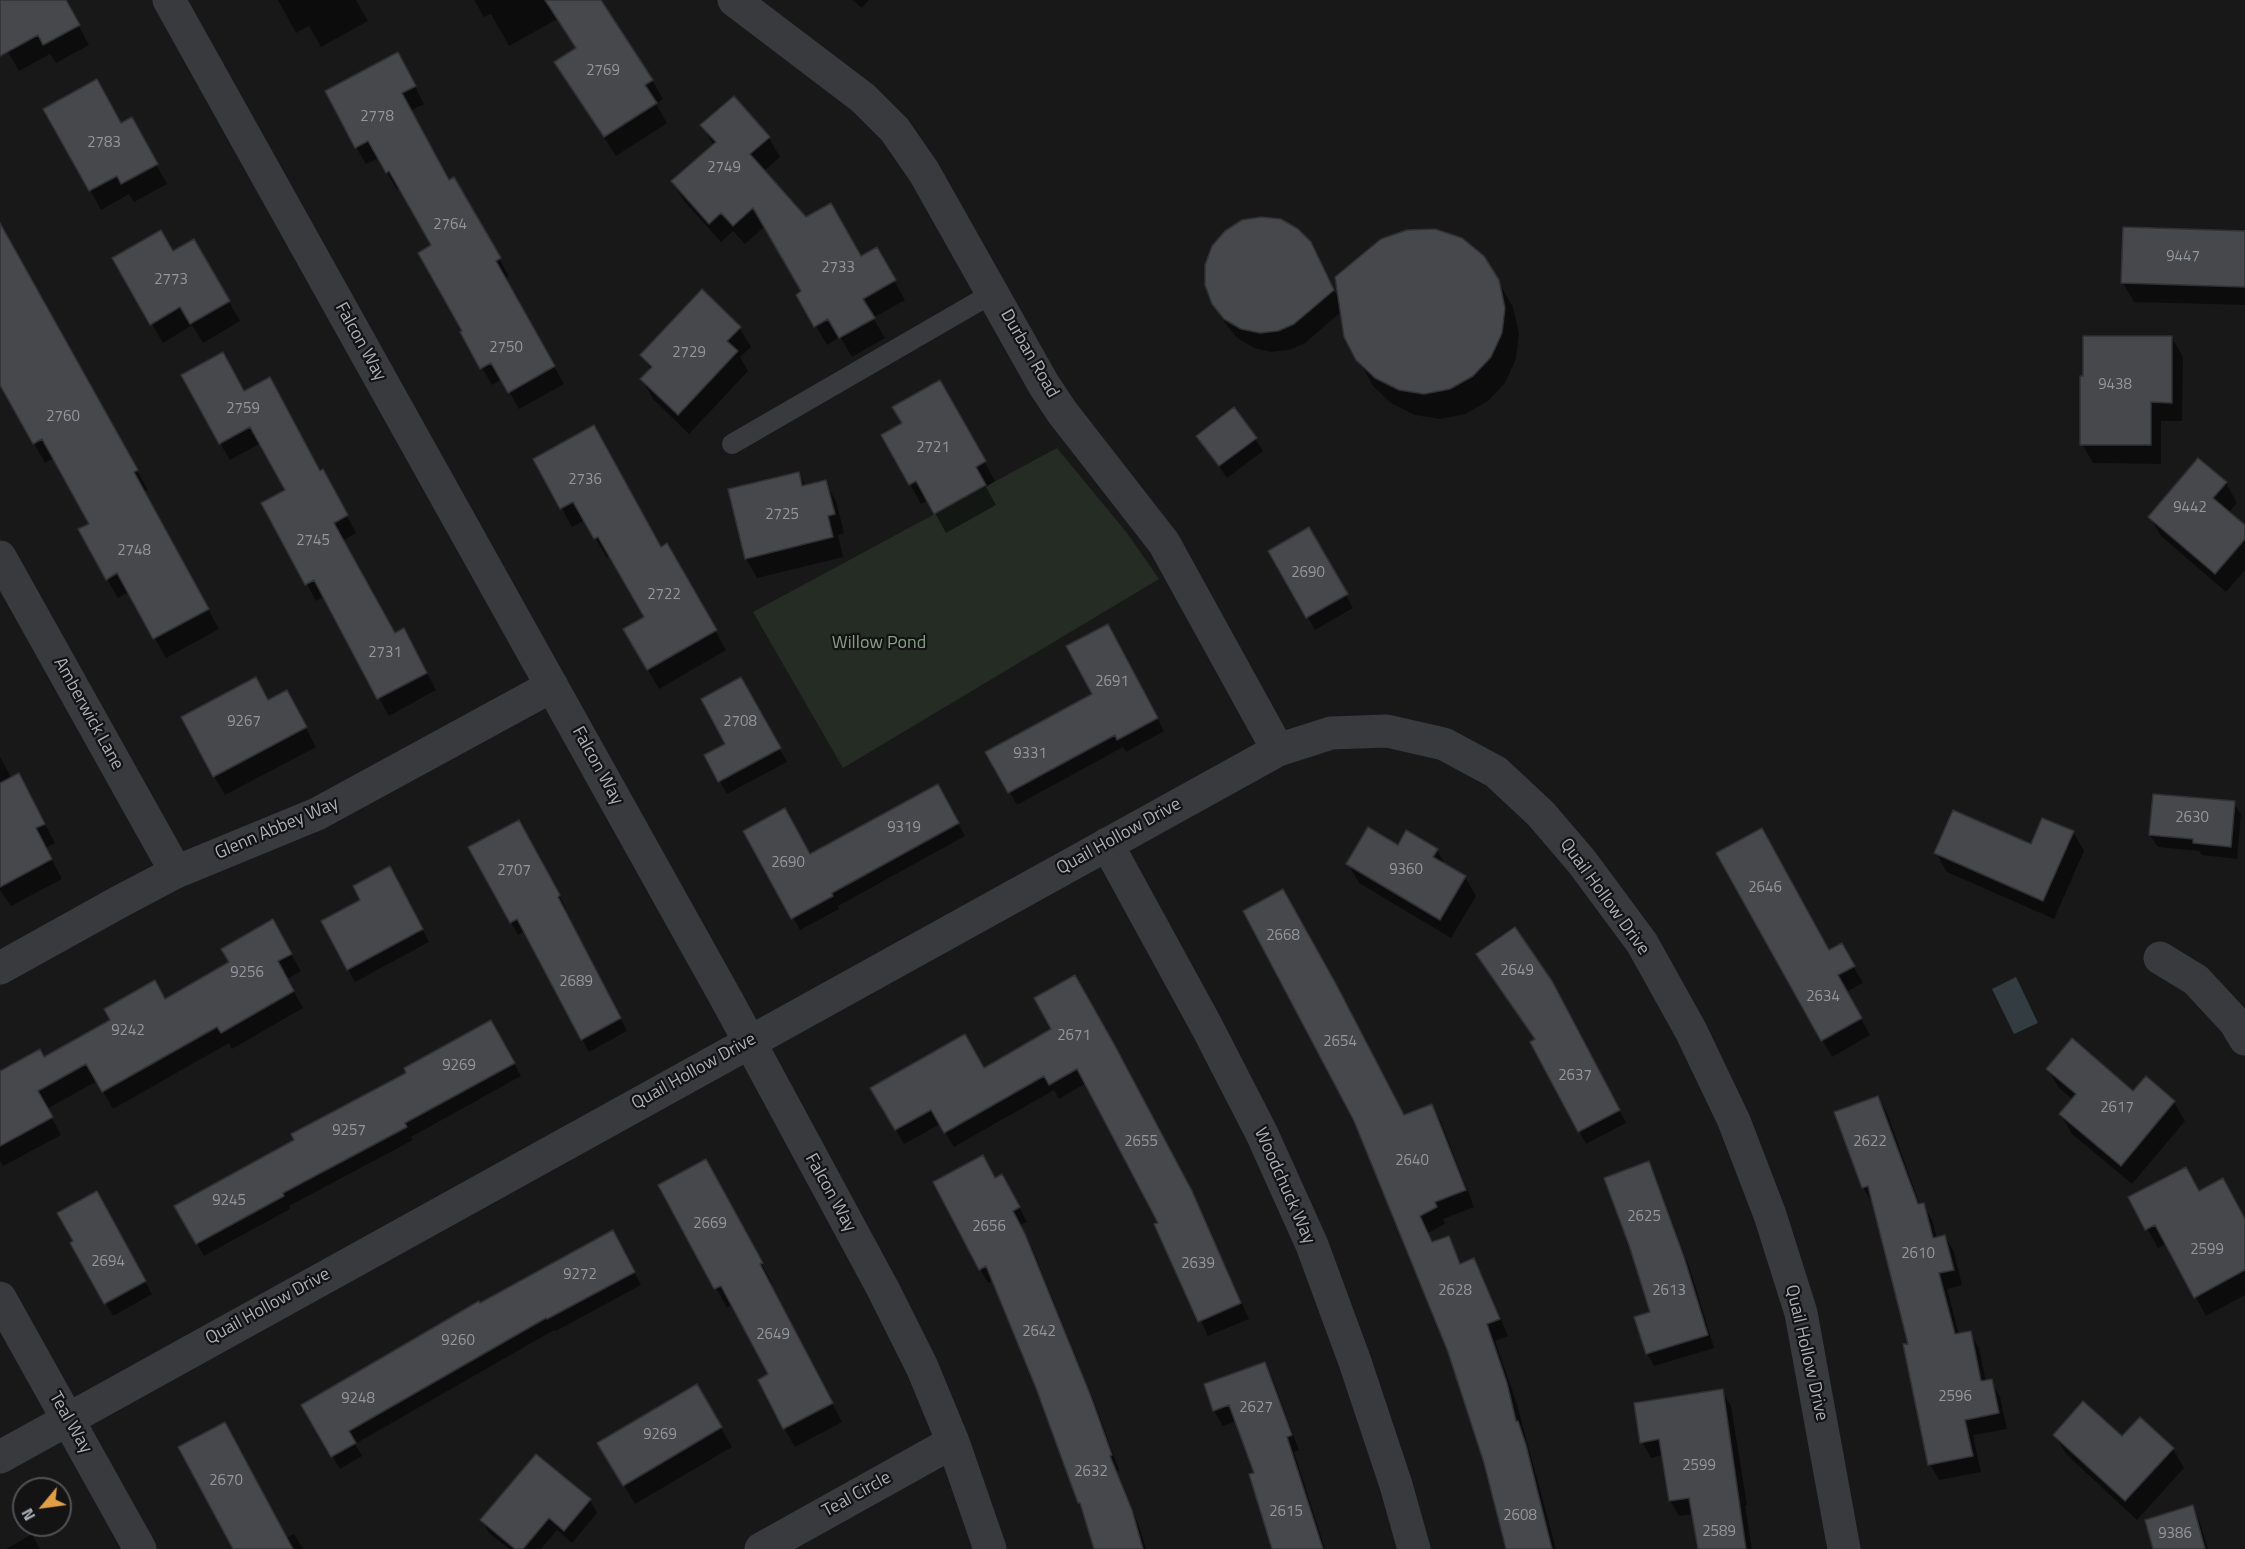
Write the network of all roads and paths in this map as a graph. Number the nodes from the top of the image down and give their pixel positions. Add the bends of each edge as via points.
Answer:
1 (169, 0) edge
2 (734, 0) edge
3 (993, 293) junction
4 (732, 444) dead end
5 (0, 557) edge
6 (552, 686) junction
7 (1278, 750) junction
8 (1107, 843) junction
9 (176, 872) junction
10 (2160, 958) dead end
11 (0, 968) edge
12 (2245, 1039) edge
13 (748, 1042) junction
14 (0, 1298) edge
15 (67, 1419) junction
16 (953, 1442) junction
17 (0, 1457) edge
18 (140, 1549) edge
19 (761, 1549) edge
20 (990, 1549) edge
21 (1414, 1549) edge
22 (1844, 1549) edge

1 - 6 street, Falcon Way
2 - 3 street, Durban Road via 863,98 896,130
3 - 4 lane
3 - 7 street, Durban Road via 1062,412 1164,543
5 - 9 street, Amberwick Lane
6 - 9 street, Glenn Abbey Way via 317,814
6 - 13 street, Falcon Way
7 - 8 street, Quail Hollow Drive
7 - 22 street, Quail Hollow Drive via 1331,733 1387,731 1444,744 1496,772 1541,814 1642,943 1691,1031 1734,1121 1770,1215 1801,1313
8 - 13 street, Quail Hollow Drive
8 - 21 street, Woodchuck Way via 1208,1027 1312,1245 1359,1373
9 - 11 street, Glenn Abbey Way
10 - 12 street via 2196,980 2235,1022
13 - 15 street, Quail Hollow Drive
13 - 16 street, Falcon Way via 883,1289 922,1367
14 - 15 street, Teal Way
15 - 17 street, Quail Hollow Drive
15 - 18 street, Teal Way
16 - 19 street, Teal Circle
16 - 20 street, Falcon Way

